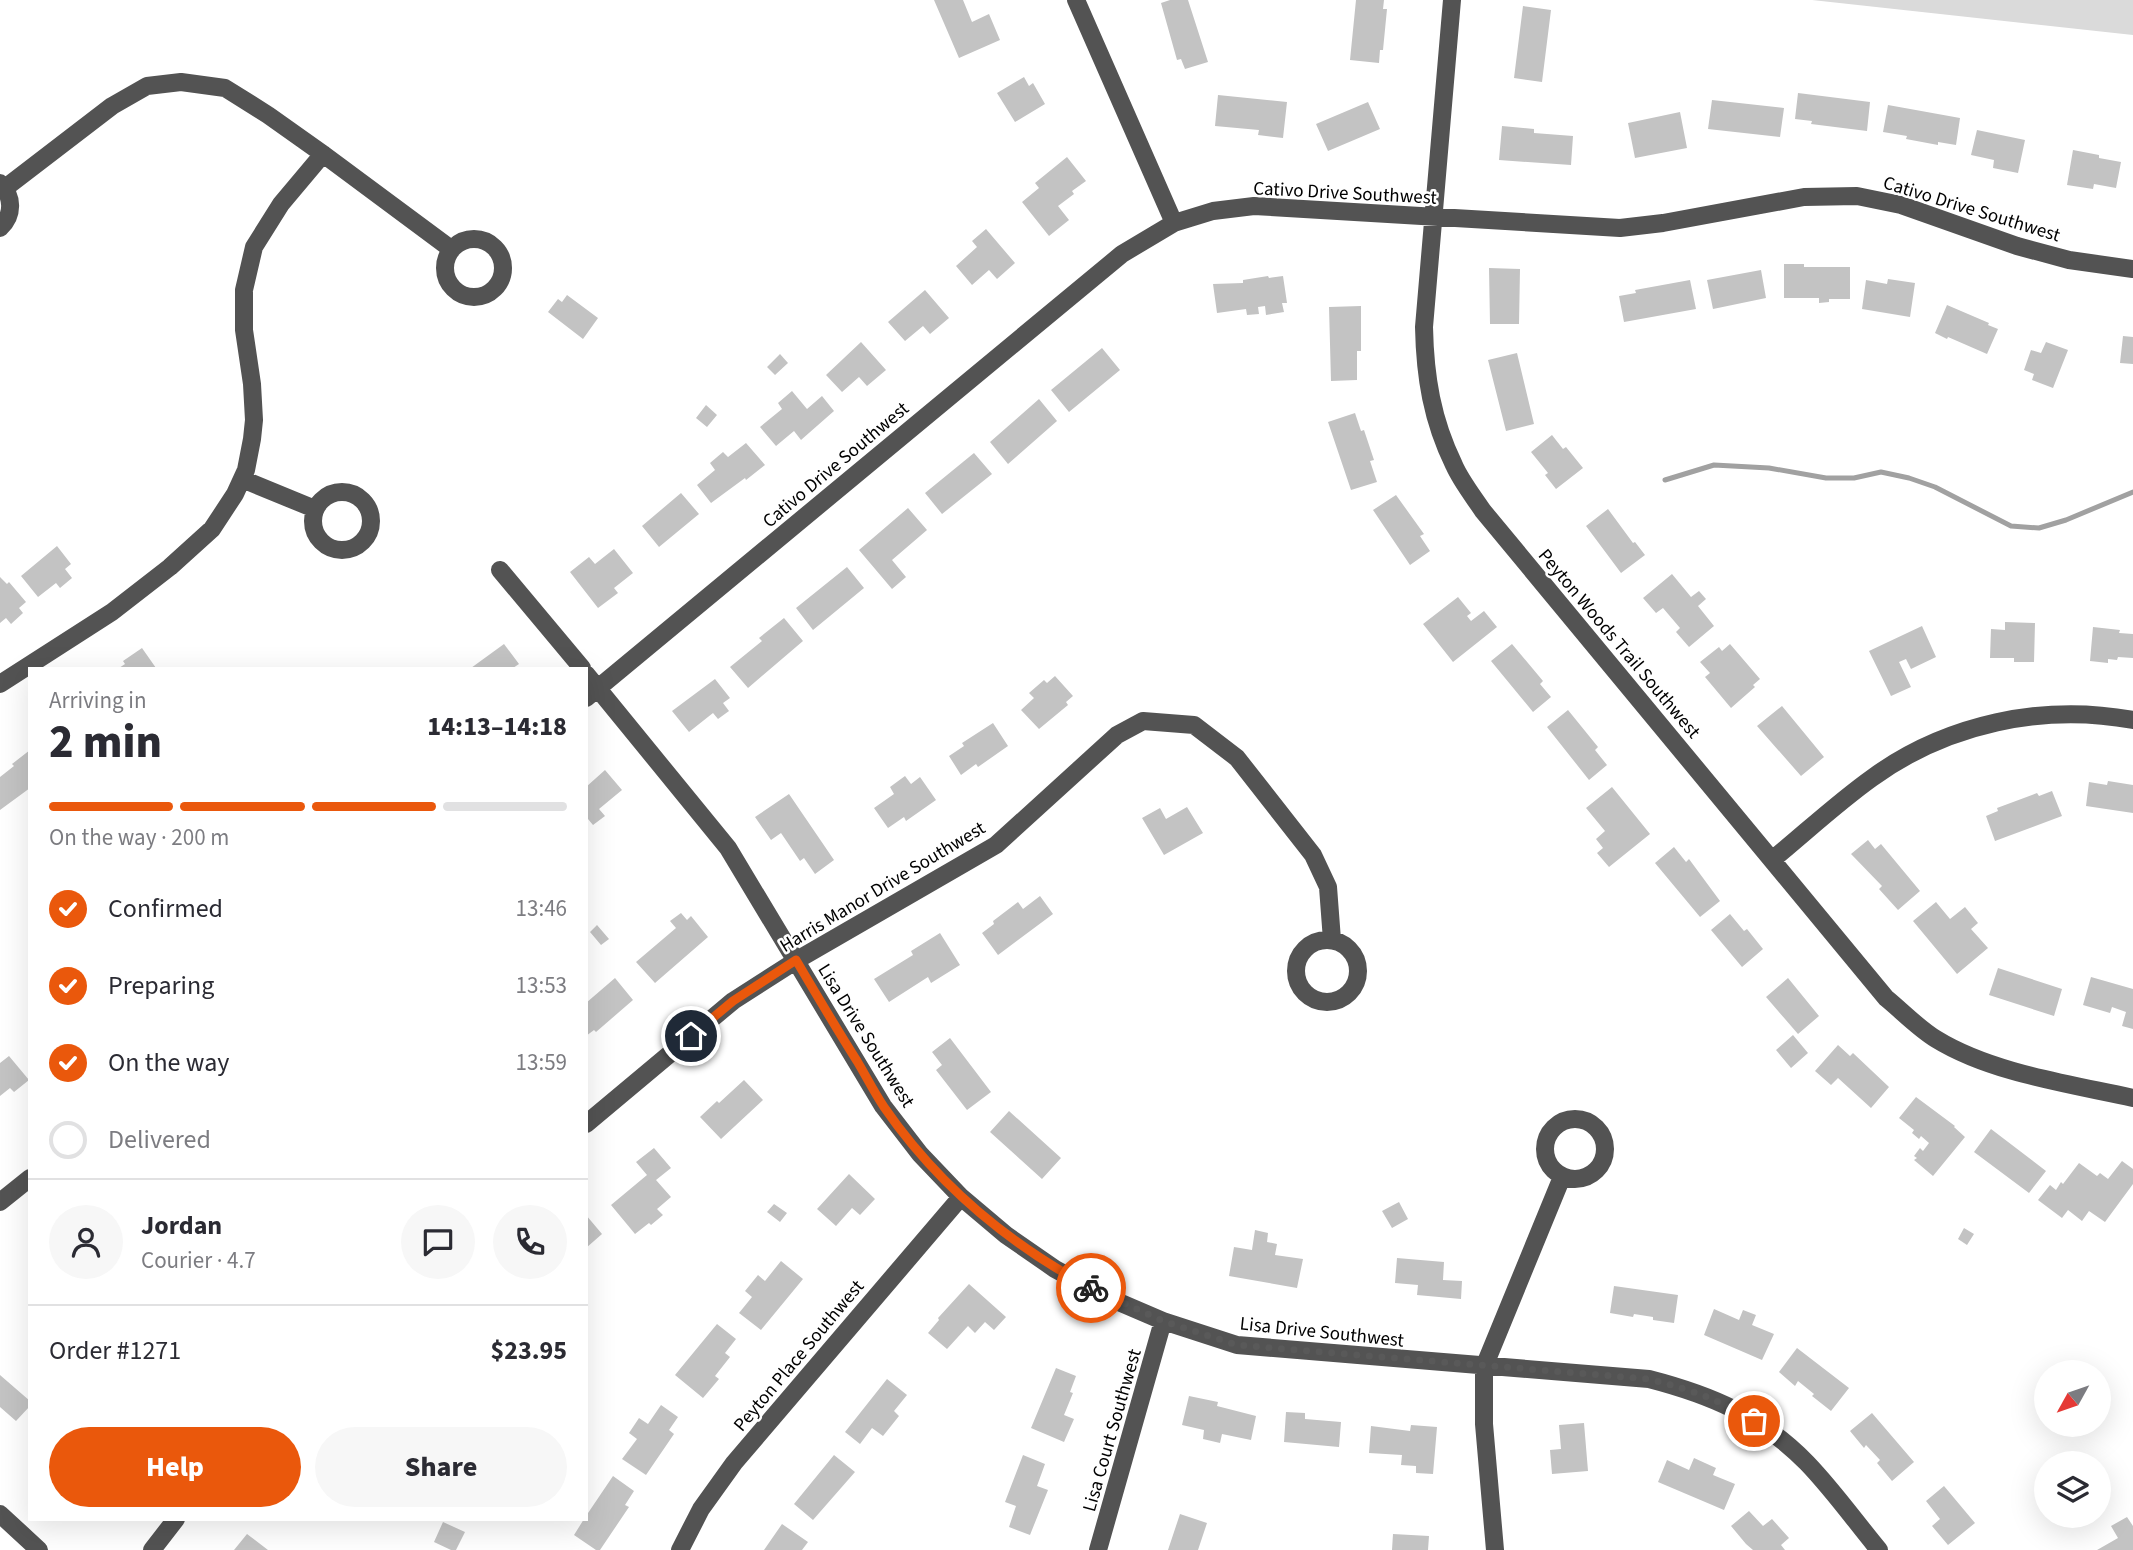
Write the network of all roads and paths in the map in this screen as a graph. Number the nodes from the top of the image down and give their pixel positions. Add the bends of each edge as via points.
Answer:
1 (1076, 0) edge
2 (1452, 0) edge
3 (323, 154) junction
4 (2, 186) edge
5 (1433, 218) junction
6 (1174, 223) junction
7 (0, 228) edge
8 (451, 250) dead end
9 (2133, 269) edge
10 (242, 479) junction
11 (315, 509) dead end
12 (500, 570) dead end
13 (581, 667) edge
14 (0, 684) edge
15 (590, 687) edge
16 (2133, 720) edge
17 (1772, 860) junction
18 (1332, 940) dead end
19 (796, 960) junction
20 (2133, 1098) edge
21 (588, 1122) edge
22 (1562, 1177) dead end
23 (28, 1180) edge
24 (961, 1197) junction
25 (0, 1202) edge
26 (1163, 1321) junction
27 (1484, 1367) junction
28 (0, 1514) edge
29 (174, 1521) edge
30 (39, 1550) edge
31 (152, 1550) edge
32 (680, 1550) edge
33 (1098, 1550) edge
34 (1494, 1550) edge
35 (1879, 1550) edge

1 - 6 street
2 - 5 street, Peyton Woods Trail Southwest
3 - 4 street via 225,88 181,82 147,86 112,106
3 - 8 street
3 - 10 street via 281,204 254,247 244,290 254,419
4 - 7 street via 10,206
5 - 6 street, Cativo Drive Southwest via 1254,206 1213,211
5 - 9 street, Cativo Drive Southwest via 1620,228 1804,197 1857,196 1901,205 2069,260
5 - 17 street, Peyton Woods Trail Southwest via 1424,364 1435,419 1454,467 1483,510
6 - 15 street, Cativo Drive Southwest via 1122,254
10 - 11 street
10 - 14 street via 212,529 170,567 112,612
12 - 13 street
15 - 19 street, Lisa Drive Southwest via 728,848
16 - 17 street via 2075,714 2028,717 1944,738 1872,778
17 - 20 street, Peyton Woods Trail Southwest via 1886,998 1934,1038 1996,1067
18 - 19 street, Harris Manor Drive Southwest via 1328,887 1313,855 1237,758 1194,725 1143,721 1117,735 996,845
19 - 21 street, Harris Manor Drive Southwest via 733,1001
19 - 24 street, Lisa Drive Southwest via 883,1106
22 - 27 street
23 - 25 street
24 - 26 street, Lisa Drive Southwest via 1055,1269
24 - 32 street, Peyton Place Southwest via 734,1463 701,1509
26 - 27 street, Lisa Drive Southwest via 1237,1345
26 - 33 street, Lisa Court Southwest
27 - 34 street
27 - 35 street, Lisa Drive Southwest via 1649,1379 1693,1390 1734,1408 1773,1433 1807,1463
28 - 30 street
29 - 31 street

